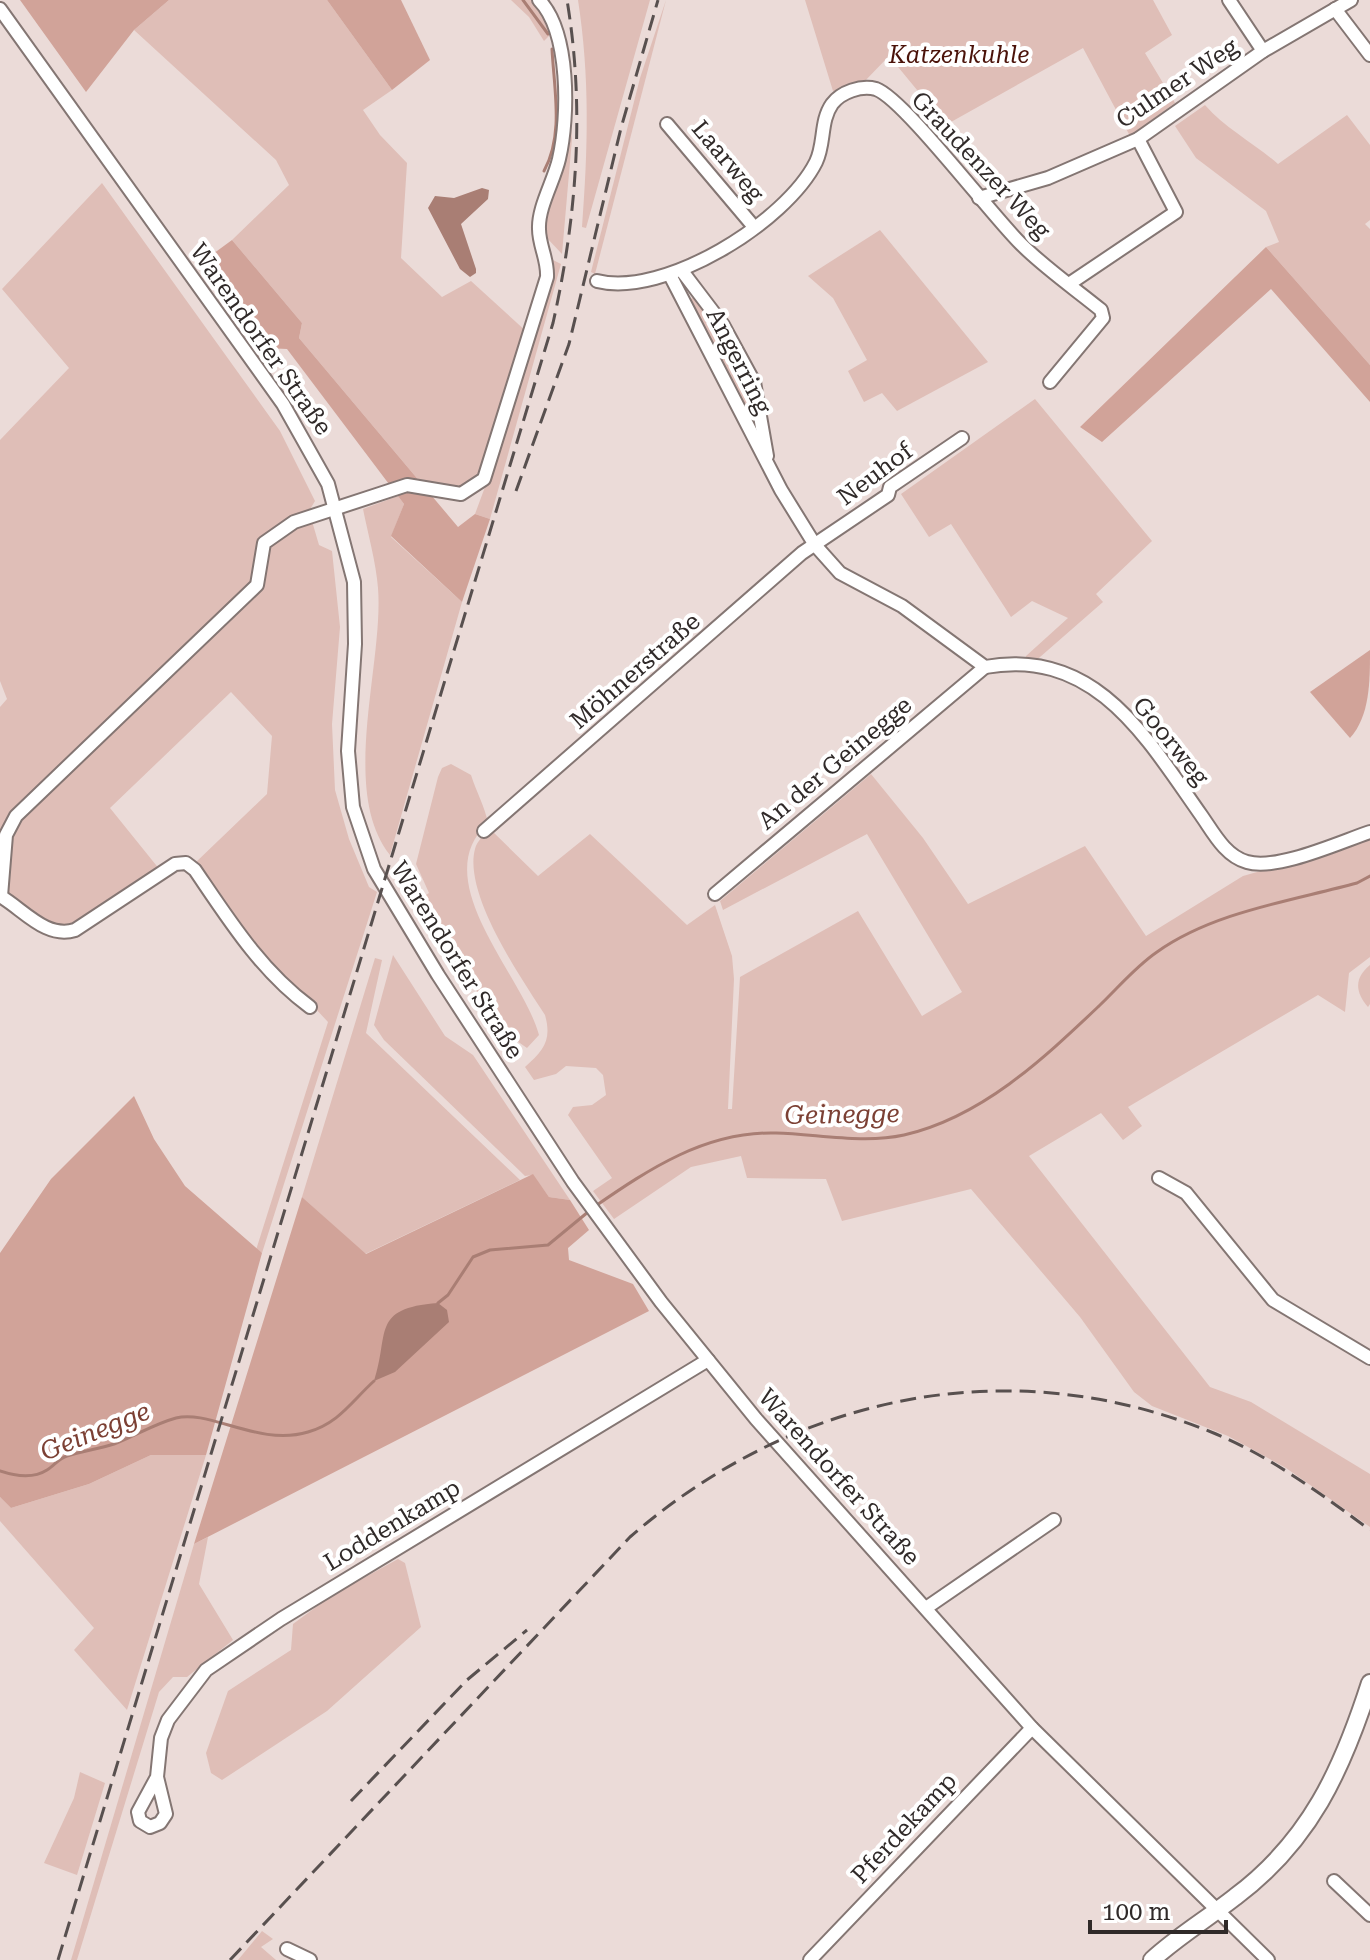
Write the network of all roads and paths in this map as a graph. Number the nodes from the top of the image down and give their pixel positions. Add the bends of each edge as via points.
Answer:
1 (539, 0) edge
2 (1229, 0) edge
3 (1351, 0) edge
4 (0, 9) edge
5 (1335, 9) junction
6 (1263, 51) junction
7 (1370, 55) edge
8 (667, 124) dead end
9 (1138, 139) junction
10 (979, 198) junction
11 (1190, 204) dead end
12 (1176, 212) junction
13 (754, 227) junction
14 (676, 273) junction
15 (597, 281) dead end
16 (1069, 284) junction
17 (1050, 382) dead end
18 (962, 438) dead end
19 (769, 467) junction
20 (337, 510) junction
21 (815, 545) junction
22 (985, 667) junction
23 (484, 831) dead end
24 (1370, 832) edge
25 (1, 876) edge
26 (715, 894) dead end
27 (0, 896) edge
28 (310, 1007) dead end
29 (1159, 1178) dead end
30 (1370, 1358) edge
31 (708, 1360) junction
32 (1054, 1520) dead end
33 (926, 1608) junction
34 (1370, 1685) edge
35 (1032, 1728) junction
36 (157, 1777) dead end
37 (1334, 1881) dead end
38 (1217, 1910) junction
39 (1370, 1915) edge
40 (287, 1949) dead end
41 (310, 1960) edge
42 (810, 1960) edge
43 (1152, 1960) edge
44 (1268, 1960) edge

1 - 20 street via 559,34 564,119 560,158 540,218 548,260 545,289 484,479 461,494 407,485
2 - 6 street
3 - 5 street, Culmer Weg
4 - 20 street, Warendorfer Straße via 283,404 318,462
5 - 6 street, Culmer Weg
5 - 7 street
6 - 9 street, Culmer Weg
8 - 13 street, Laarweg
9 - 10 street, Culmer Weg via 1048,178
9 - 12 street
10 - 13 street, Graudenzer Weg via 879,90 862,88 833,103 816,161 793,194
10 - 16 street, Graudenzer Weg via 1021,245
11 - 12 street
12 - 16 street
13 - 14 street, Graudenzer Weg
14 - 15 street via 624,283
14 - 19 street, Angerring
14 - 19 street, Angerring via 723,325 754,382
16 - 17 street, Graudenzer Weg via 1101,310 1103,318
18 - 21 street, Neuhof
19 - 21 street, Angerring
20 - 25 street via 294,522 264,543 257,585 16,816 6,835
20 - 31 street, Warendorfer Straße via 357,613 348,751 362,840 387,893 573,1182
21 - 22 street via 840,573 902,606
21 - 23 street, Möhnerstraße
22 - 24 street, Goorweg via 1050,666 1088,685 1141,732 1220,843 1244,862 1306,855
22 - 26 street, An der Geinegge
25 - 27 street
27 - 28 street via 50,931 63,934 175,864 186,863 279,984
29 - 30 street via 1186,1193 1273,1300
31 - 33 street, Warendorfer Straße
31 - 36 street, Loddenkamp via 293,1611 206,1670 168,1720
32 - 33 street
33 - 35 street, Warendorfer Straße
34 - 38 main road via 1342,1761 1308,1825 1271,1867
35 - 38 street, Warendorfer Straße
35 - 42 street, Pferdekamp
37 - 39 street
38 - 43 main road
38 - 44 street, Warendorfer Straße
40 - 41 street

